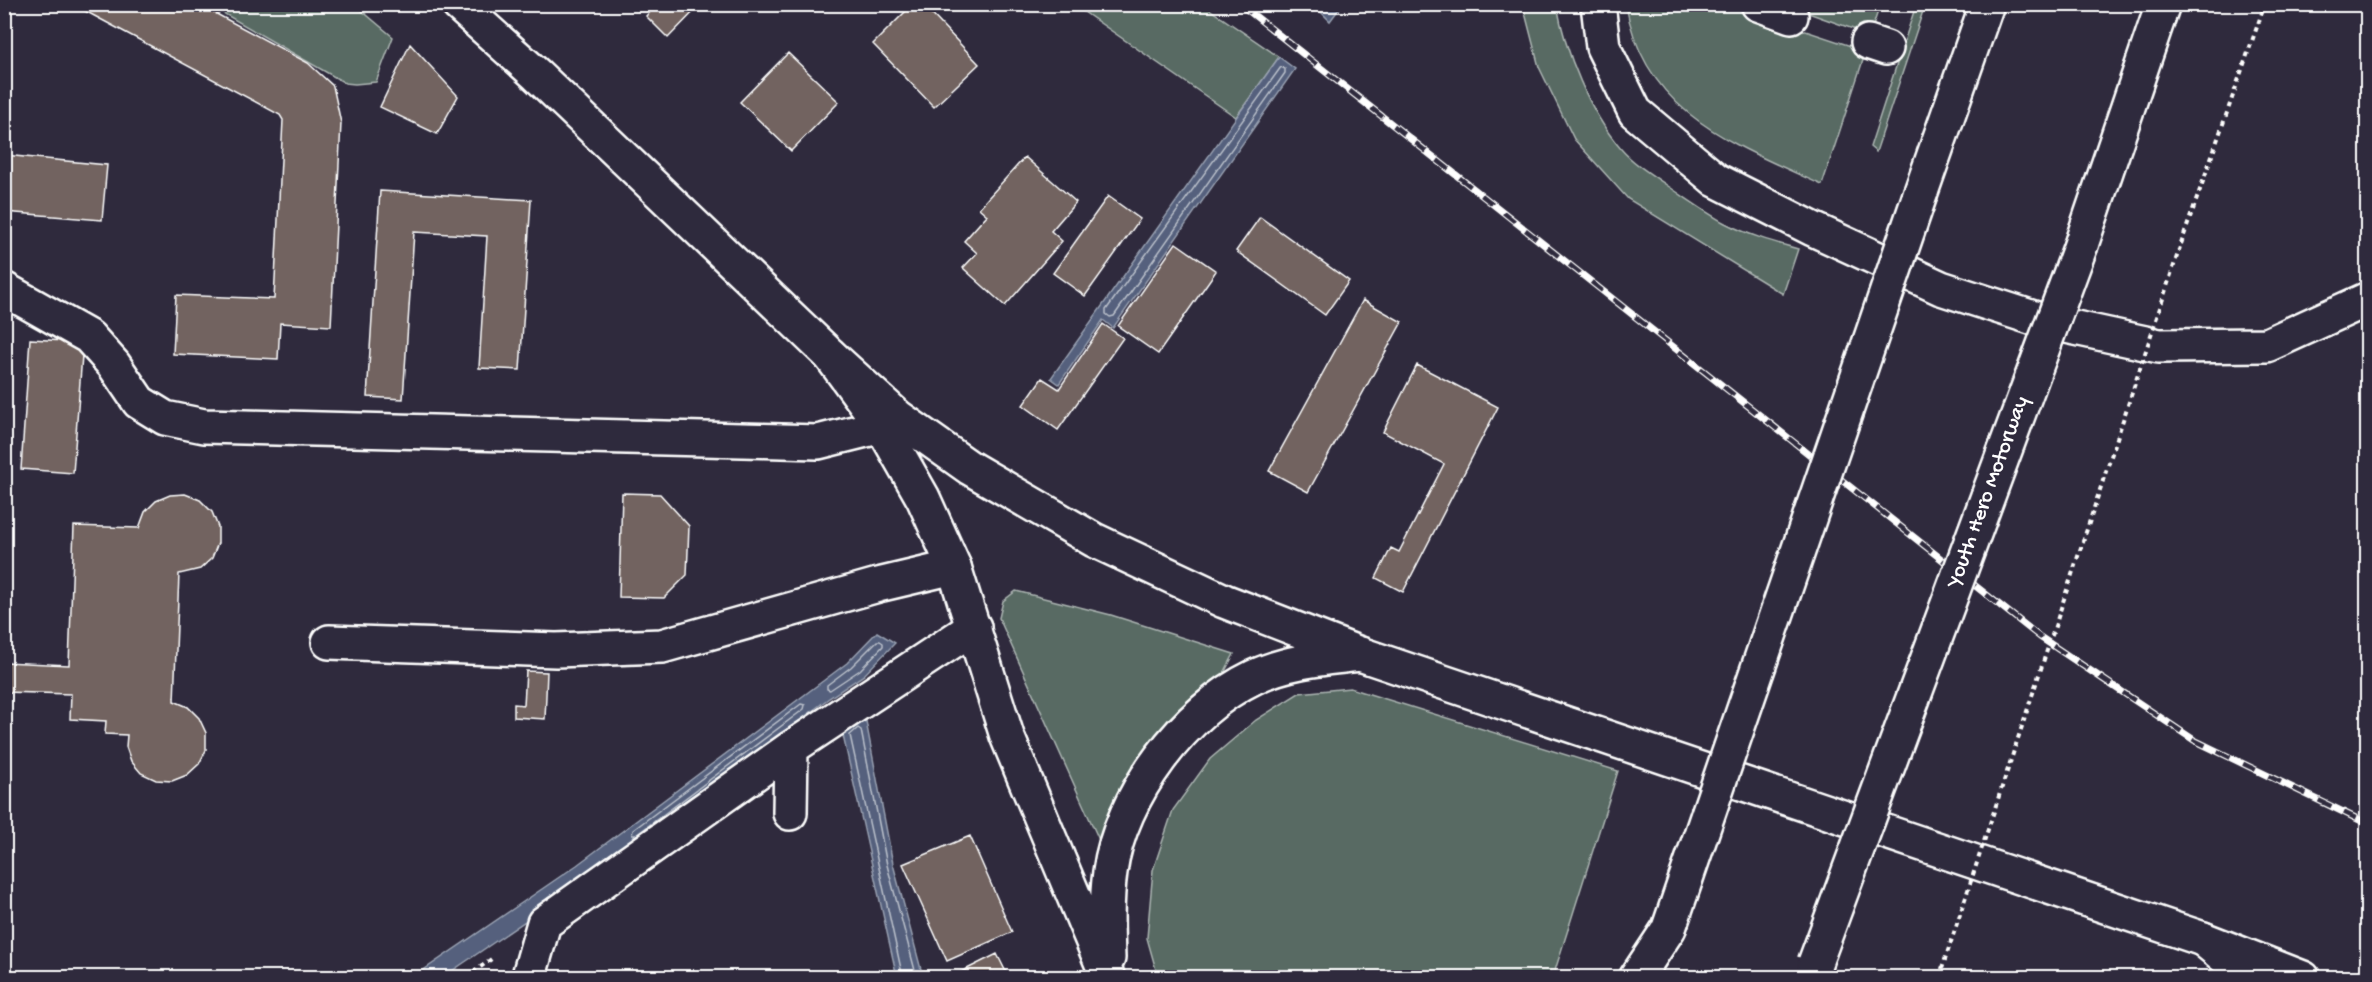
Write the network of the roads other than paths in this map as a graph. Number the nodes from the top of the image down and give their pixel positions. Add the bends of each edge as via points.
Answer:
1 (458, 4) edge
2 (1598, 4) edge
3 (1758, 4) edge
4 (1987, 4) edge
5 (2163, 4) edge
6 (1791, 16) dead end
7 (4, 289) edge
8 (2367, 299) edge
9 (830, 356) junction
10 (882, 426) junction
11 (954, 567) junction
12 (974, 627) junction
13 (329, 642) dead end
14 (1360, 654) junction
15 (791, 748) junction
16 (790, 813) dead end
17 (1669, 928) junction
18 (2203, 939) junction
19 (530, 972) dead end
20 (1813, 973) edge
21 (1108, 978) edge
22 (1113, 978) edge
23 (1636, 978) edge
24 (1654, 978) edge
25 (2250, 978) edge
26 (2302, 978) edge

1 - 9 main road
2 - 8 main road via 1603,47 1635,112 1716,180 1941,288 2043,321 2158,346 2267,345
3 - 6 main road
4 - 17 main road, bridge
5 - 20 main road, Youth Hero Motorway, bridge via 2081,245
7 - 10 main road via 89,337 139,402 165,418 204,426 818,442
9 - 10 main road
9 - 14 main road via 898,417 970,468 1094,540 1224,601
10 - 11 main road via 923,498
11 - 12 main road
11 - 13 main road via 662,646 556,650
12 - 15 main road
12 - 21 main road via 1006,736
14 - 18 main road
14 - 22 main road via 1302,661 1255,676 1213,701 1176,739 1146,779 1123,822 1110,870 1106,919
15 - 16 main road
15 - 19 main road via 544,923
17 - 23 main road
17 - 24 main road
18 - 25 main road
18 - 26 main road

